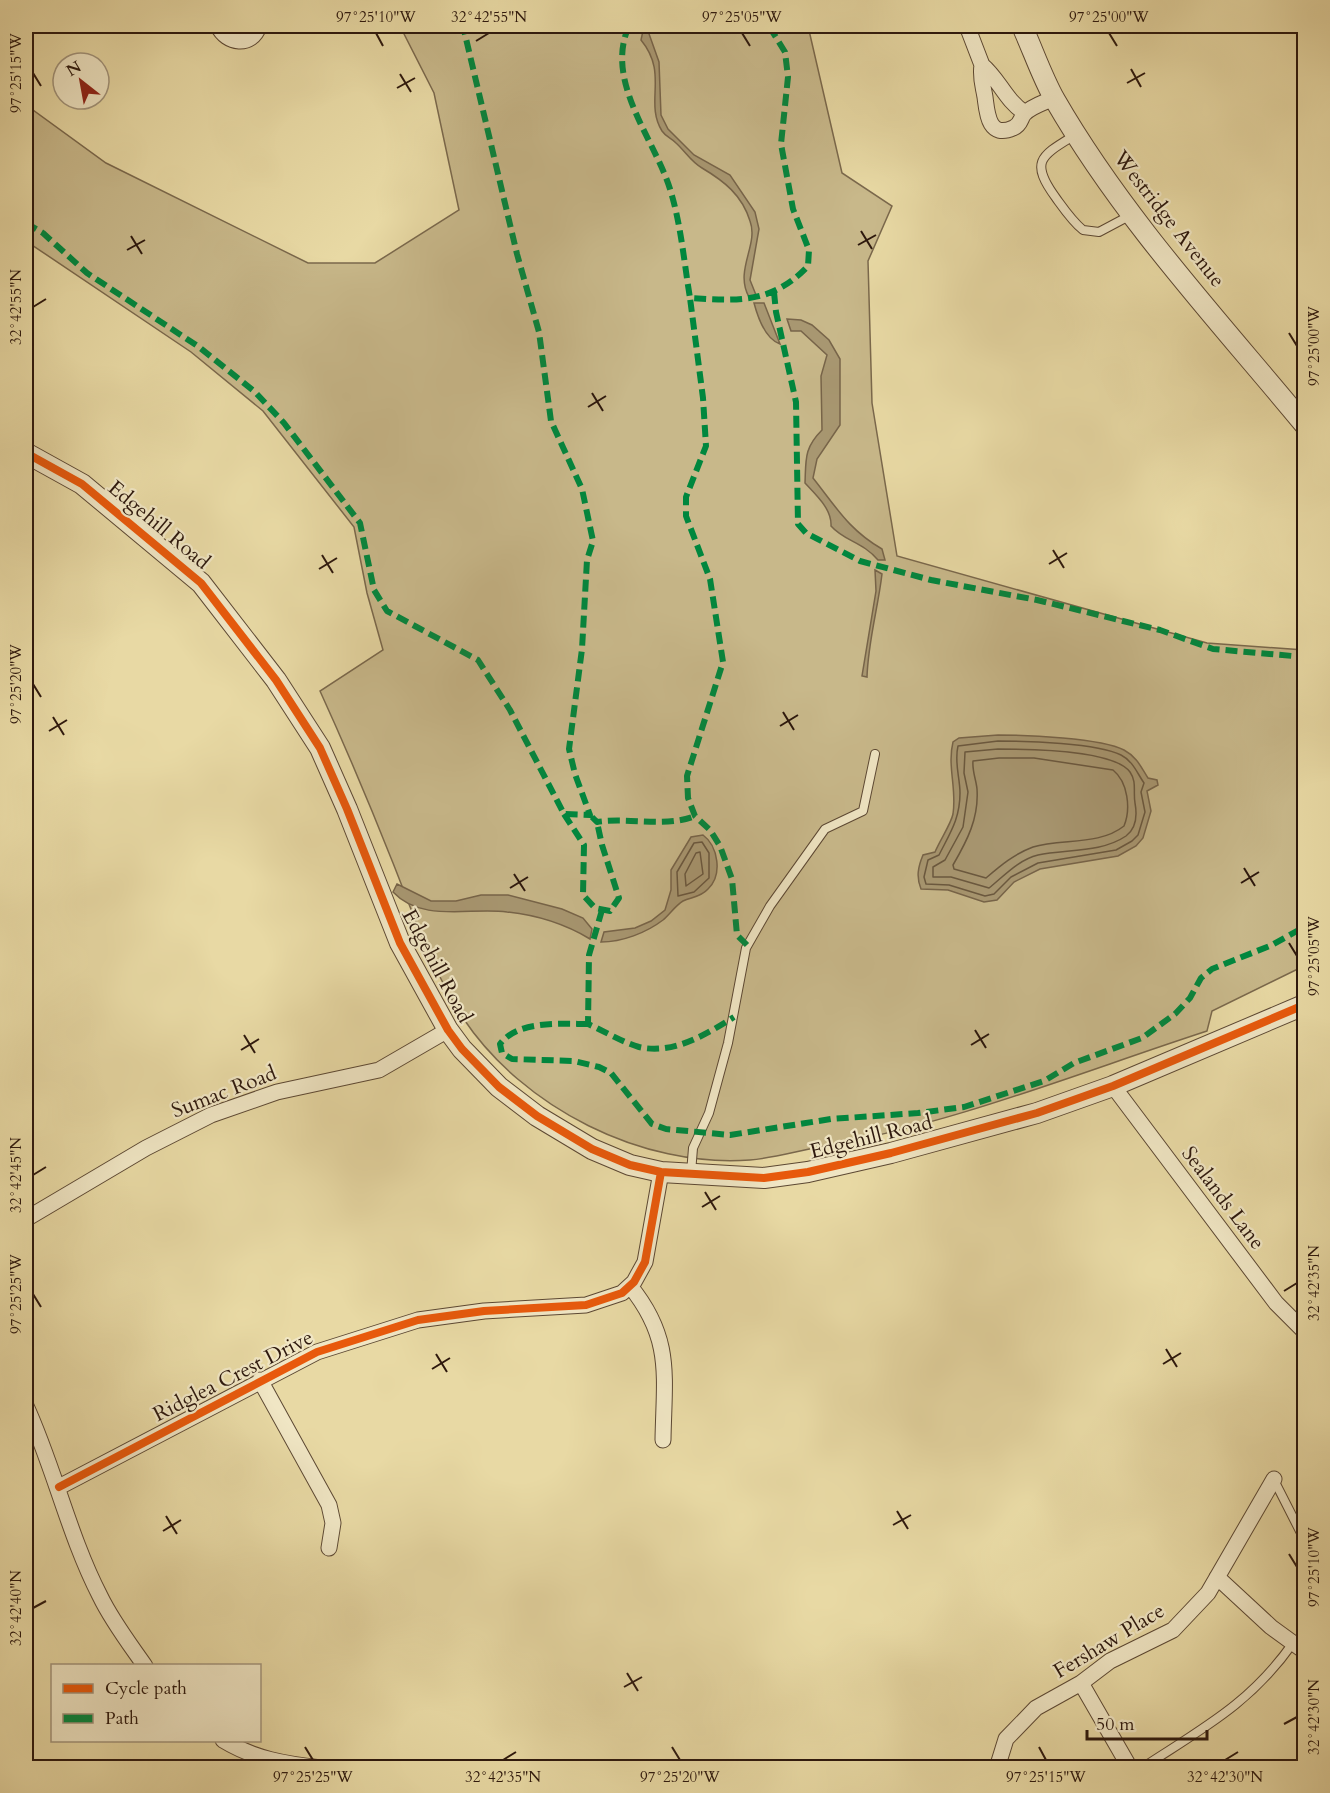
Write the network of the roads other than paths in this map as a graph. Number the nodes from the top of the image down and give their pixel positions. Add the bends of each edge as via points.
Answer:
1 (218, 26) edge
2 (259, 26) edge
3 (967, 26) edge
4 (1022, 26) edge
5 (982, 65) junction
6 (1002, 89) junction
7 (985, 97) junction
8 (1054, 98) junction
9 (1025, 113) junction
10 (1076, 134) junction
11 (1132, 214) junction
12 (1305, 424) edge
13 (26, 453) edge
14 (875, 754) dead end
15 (1305, 1005) edge
16 (448, 1030) junction
17 (1113, 1086) junction
18 (661, 1172) junction
19 (691, 1174) junction
20 (26, 1219) edge
21 (630, 1286) junction
22 (1305, 1331) edge
23 (260, 1380) junction
24 (26, 1406) edge
25 (663, 1440) dead end
26 (1274, 1479) joint
27 (59, 1487) junction
28 (1305, 1539) edge
29 (329, 1548) dead end
30 (1217, 1577) junction
31 (1299, 1647) edge
32 (144, 1664) edge
33 (1081, 1683) junction
34 (227, 1742) edge
35 (321, 1767) edge
36 (997, 1767) edge
37 (1130, 1767) edge
38 (1142, 1767) edge

1 - 2 street via 225,37 236,41 255,35
3 - 5 street
4 - 8 street, Westridge Avenue
5 - 6 street via 995,75
5 - 7 street via 980,81
6 - 7 street
6 - 9 street
7 - 9 street via 990,124 999,129 1020,124
8 - 9 street
8 - 10 street, Westridge Avenue
10 - 11 street, Westridge Avenue
10 - 11 lane via 1047,154 1040,170 1046,184 1076,225 1090,233 1109,229
11 - 12 street, Westridge Avenue
13 - 16 street, Edgehill Road via 82,484 201,583 276,680 320,748 400,943
14 - 19 lane via 863,811 825,829 770,906 746,948 726,1052 709,1113 693,1149
15 - 17 street, Edgehill Road
16 - 18 street, Edgehill Road via 499,1087 537,1116 592,1149 630,1165
16 - 20 street, Sumac Road via 379,1070 277,1092 211,1115 146,1148
17 - 19 street, Edgehill Road via 1036,1113 808,1172 764,1178
17 - 22 street, Sealands Lane via 1276,1303
18 - 19 street, Edgehill Road
18 - 21 street via 645,1262
21 - 23 street, Ridglea Crest Drive via 622,1293 586,1305 484,1311 418,1320 316,1352
21 - 25 street via 649,1309 660,1336 664,1358
23 - 27 street, Ridglea Crest Drive
23 - 29 street via 328,1505 333,1523
24 - 27 street
26 - 28 lane
26 - 30 street, Fershaw Place
27 - 32 street via 99,1595
30 - 31 street
30 - 33 street, Fershaw Place via 1208,1593 1173,1630 1110,1660
31 - 38 lane via 1233,1709
33 - 36 street, Fershaw Place via 1036,1708 1006,1739
33 - 37 street
34 - 35 street via 260,1758

